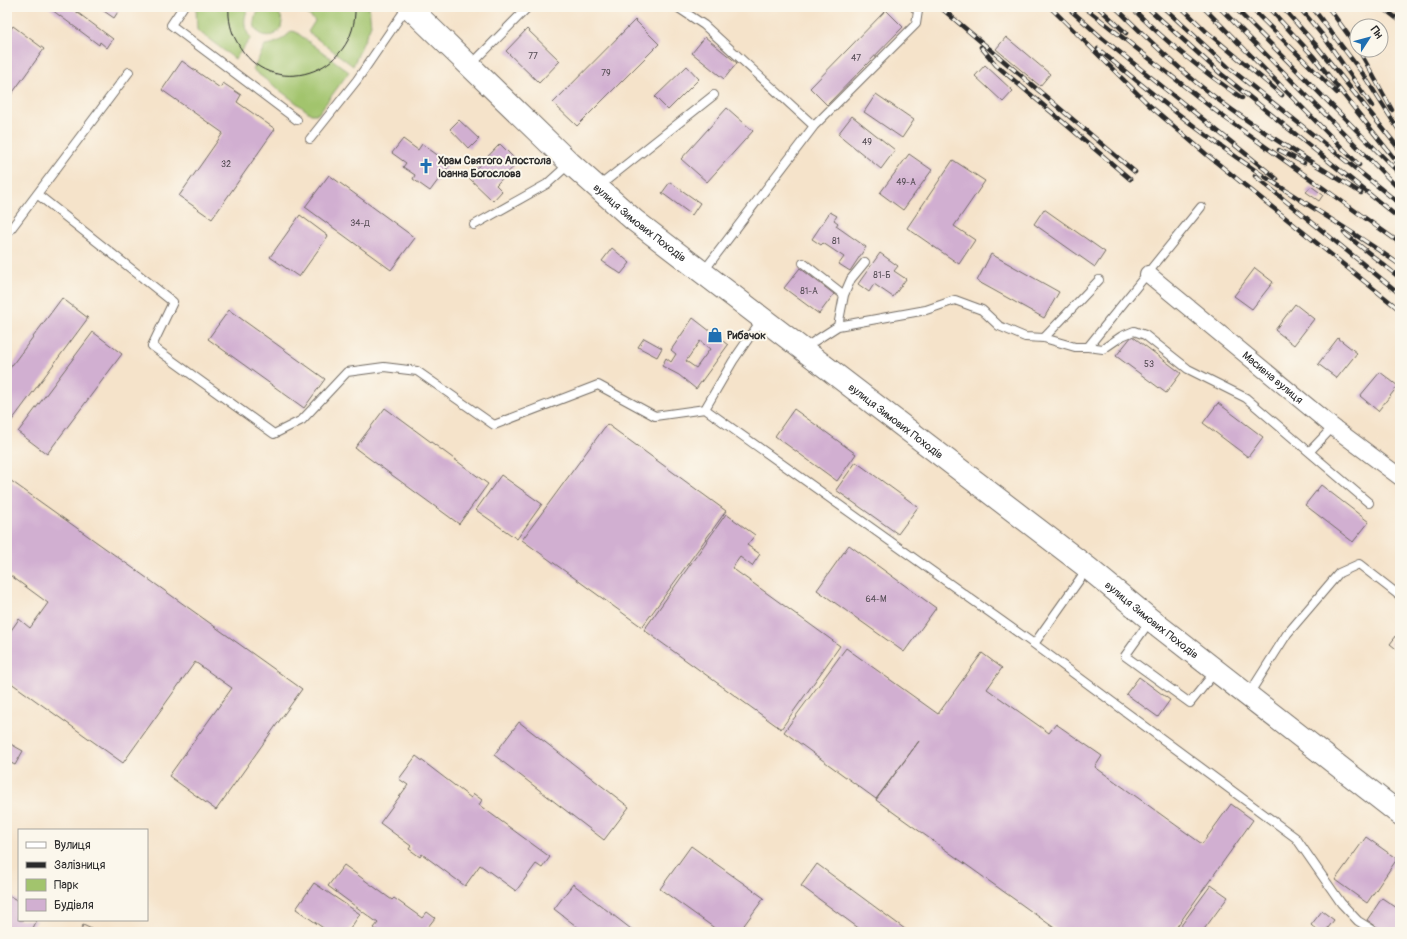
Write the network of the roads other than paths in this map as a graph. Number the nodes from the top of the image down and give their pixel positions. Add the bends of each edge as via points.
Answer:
1 (183, 7) edge
2 (408, 7) edge
3 (528, 7) edge
4 (677, 7) edge
5 (914, 7) edge
6 (470, 67) junction
7 (129, 72) dead end
8 (714, 95) dead end
9 (297, 120) dead end
10 (814, 126) junction
11 (310, 139) dead end
12 (570, 164) junction
13 (598, 188) junction
14 (37, 194) junction
15 (1201, 207) dead end
16 (474, 225) dead end
17 (7, 234) edge
18 (865, 262) dead end
19 (803, 263) dead end
20 (702, 272) junction
21 (1148, 274) junction
22 (1099, 280) dead end
23 (844, 295) junction
24 (762, 318) junction
25 (838, 326) junction
26 (1044, 338) junction
27 (1088, 347) junction
28 (804, 348) junction
29 (704, 409) junction
30 (1333, 427) junction
31 (1310, 451) junction
32 (1400, 477) edge
33 (1369, 503) dead end
34 (1088, 568) junction
35 (1400, 596) edge
36 (1151, 620) junction
37 (1034, 644) junction
38 (1217, 670) junction
39 (1249, 695) junction
40 (1400, 814) edge
41 (1376, 932) edge

1 - 9 lane via 171,26
2 - 6 main road, вулиця Зимових Походів
2 - 11 lane
3 - 6 lane
4 - 10 lane via 704,25
5 - 10 lane via 918,12 916,24
6 - 12 main road, вулиця Зимових Походів
7 - 14 lane
8 - 13 lane
10 - 20 lane
12 - 13 main road, вулиця Зимових Походів
12 - 16 lane via 547,184
13 - 20 main road, вулиця Зимових Походів via 634,220
14 - 17 lane
14 - 29 lane via 174,302 152,346 274,434 302,420 347,372 384,367 417,371 494,425 598,385 655,416
15 - 21 lane
18 - 23 lane via 851,279
19 - 23 lane
20 - 24 main road, вулиця Зимових Походів
21 - 27 lane
21 - 30 street, Масивна вулиця
22 - 26 lane
23 - 25 lane
24 - 28 main road, вулиця Зимових Походів
24 - 29 lane
25 - 26 lane via 926,310 955,300 982,310 999,326 1025,337
25 - 28 lane
26 - 27 lane via 1075,348
27 - 31 lane via 1103,349 1134,331 1145,335 1188,369 1246,398
28 - 34 main road, вулиця Зимових Походів
29 - 37 lane
30 - 31 lane
30 - 32 street, Масивна вулиця
31 - 33 lane
34 - 36 main road, вулиця Зимових Походів
34 - 37 lane
35 - 39 lane via 1359,564 1338,573 1287,634
36 - 38 main road, вулиця Зимових Походів
36 - 38 lane via 1125,656 1190,704
37 - 41 lane via 1296,838 1341,903 1358,921
38 - 39 main road, вулиця Зимових Походів
39 - 40 main road, вулиця Зимових Походів

